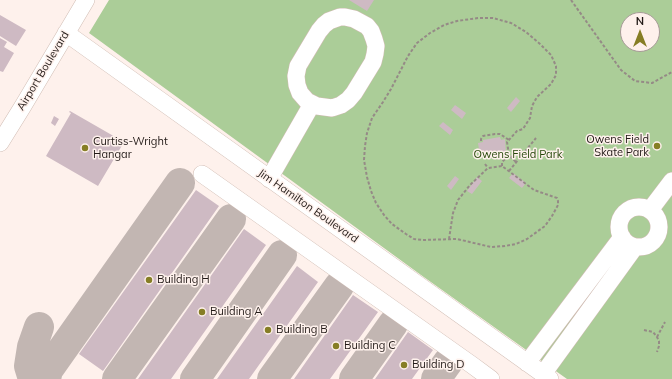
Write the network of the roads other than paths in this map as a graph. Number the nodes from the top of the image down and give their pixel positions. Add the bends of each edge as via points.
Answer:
1 (86, 0) edge
2 (66, 33) junction
3 (312, 104) junction
4 (0, 143) edge
5 (202, 174) dead end
6 (269, 179) junction
7 (672, 181) edge
8 (650, 210) junction
9 (628, 242) junction
10 (527, 363) junction
11 (546, 376) edge
12 (491, 379) edge

1 - 2 street, Airport Boulevard
2 - 4 street, Airport Boulevard
2 - 6 street, Jim Hamilton Boulevard
3 - 3 street via 300,93 296,76 298,66 315,37 324,25 340,17 361,22 371,31 376,46 373,62 354,93 341,105 324,108
3 - 6 street
5 - 12 street
6 - 10 street, Jim Hamilton Boulevard
7 - 8 street
8 - 9 street via 631,209 622,218 620,231
8 - 9 street via 658,220 659,232 656,238 647,246 641,247
9 - 10 street
9 - 11 street
10 - 11 street, Jim Hamilton Boulevard

